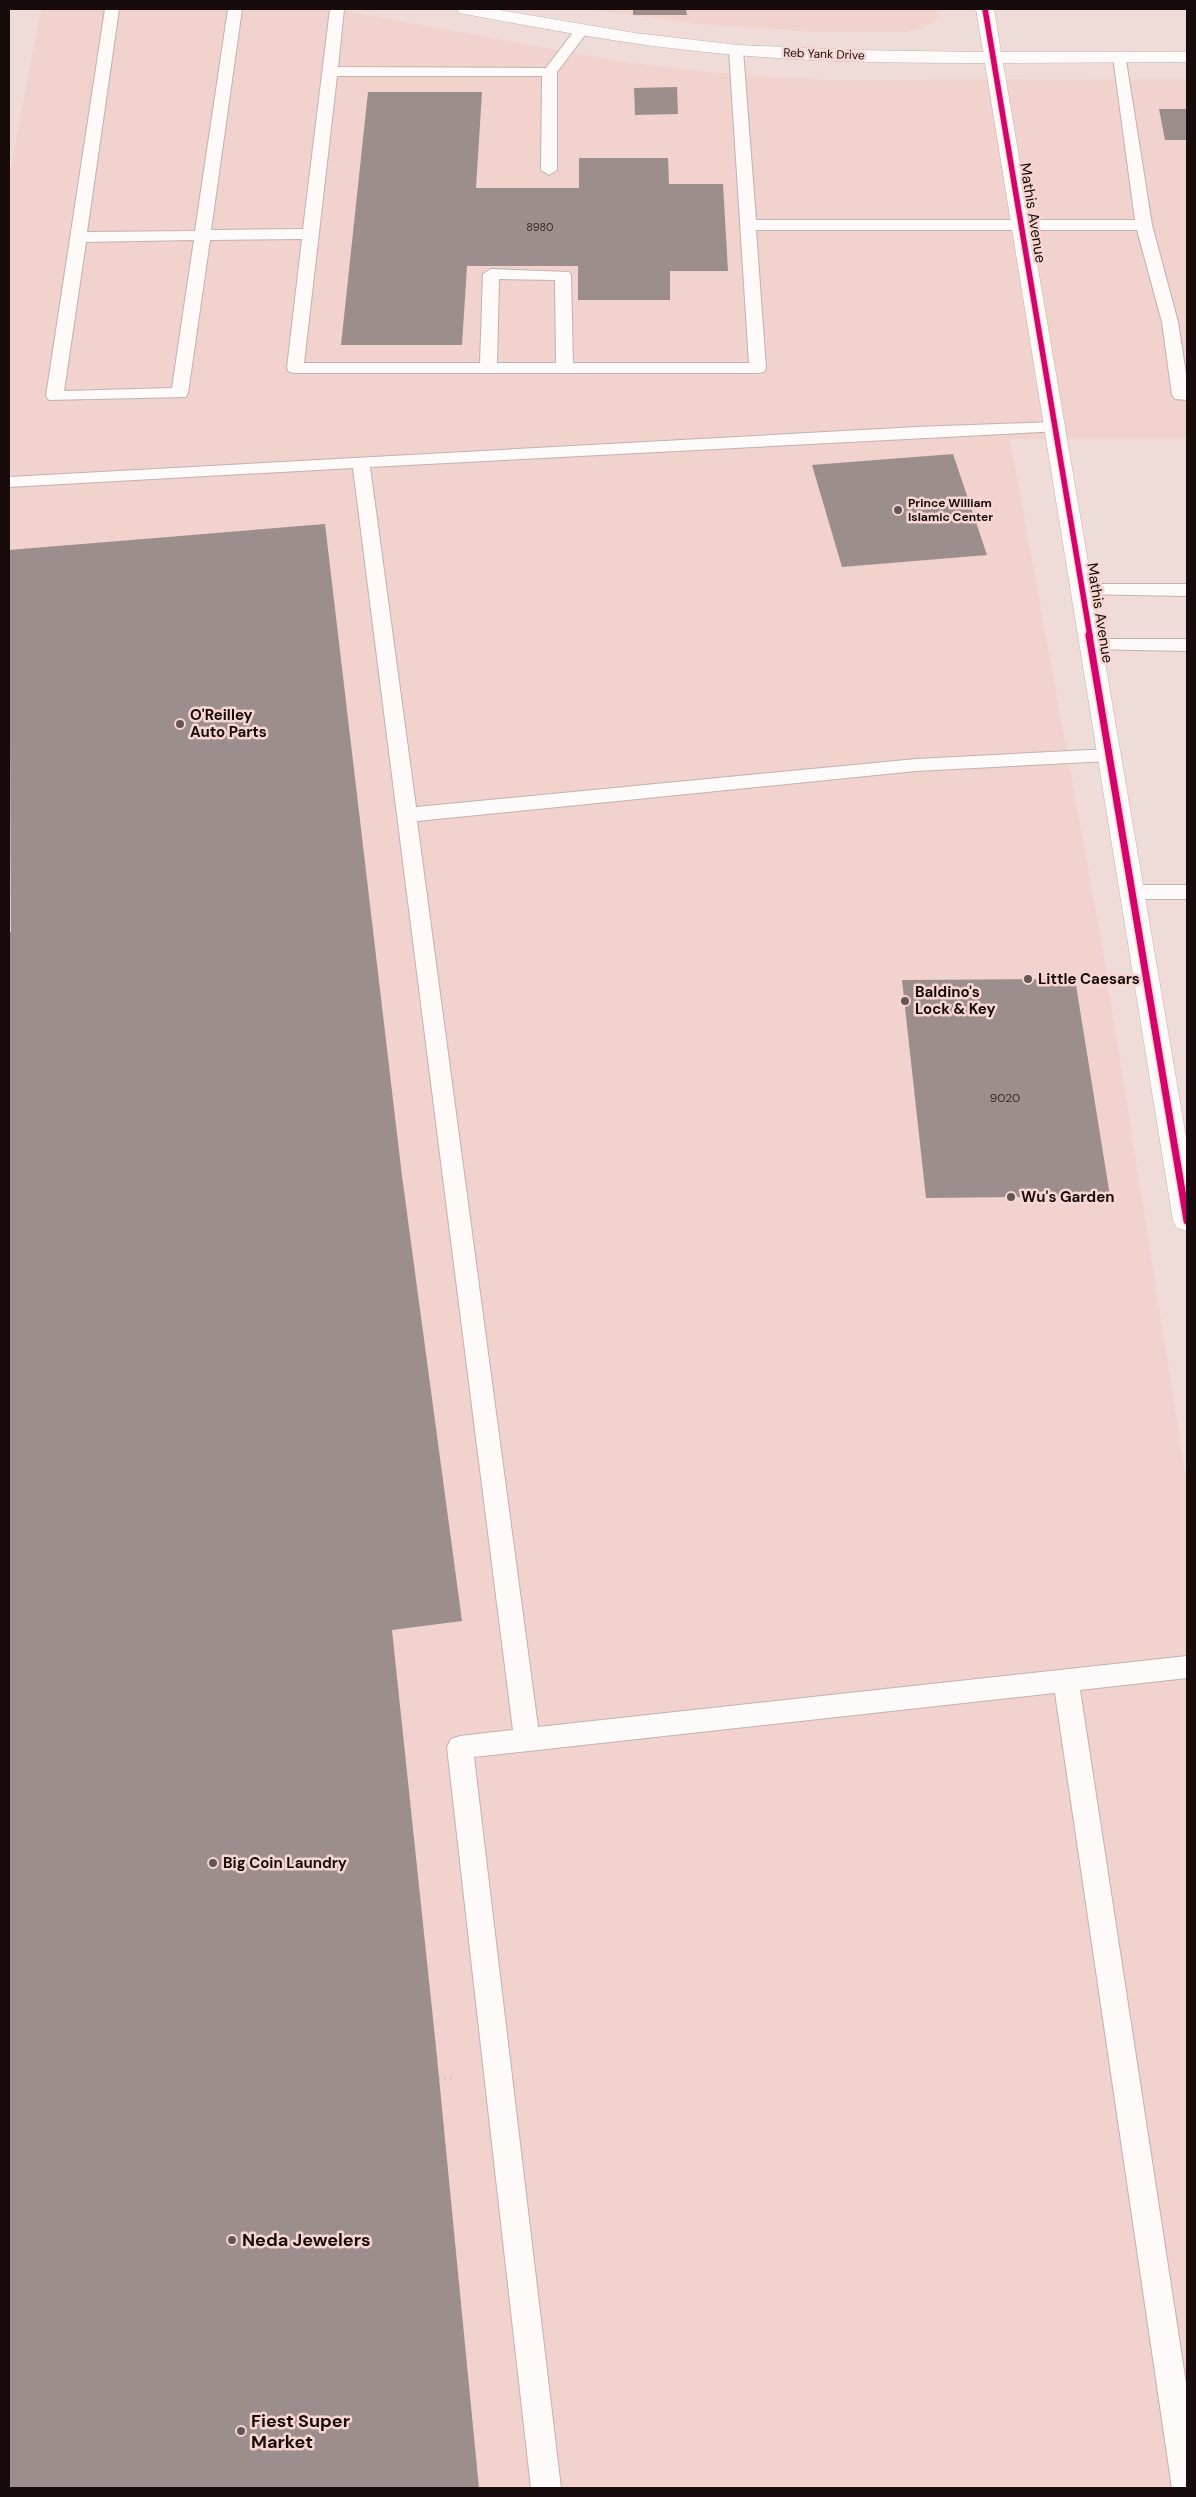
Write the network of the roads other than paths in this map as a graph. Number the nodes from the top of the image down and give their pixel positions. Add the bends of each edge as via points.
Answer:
1 (112, 9) edge
2 (235, 9) edge
3 (337, 9) edge
4 (465, 9) edge
5 (985, 9) edge
6 (582, 30) junction
7 (736, 50) junction
8 (1120, 57) junction
9 (1187, 57) edge
10 (993, 58) junction
11 (330, 71) junction
12 (550, 72) junction
13 (549, 170) dead end
14 (748, 225) junction
15 (1021, 225) junction
16 (1144, 225) junction
17 (310, 234) junction
18 (203, 235) junction
19 (78, 237) junction
20 (1170, 322) junction
21 (1187, 322) edge
22 (488, 368) junction
23 (565, 368) junction
24 (1187, 395) edge
25 (1055, 427) junction
26 (361, 462) junction
27 (9, 482) edge
28 (1082, 590) junction
29 (1187, 590) edge
30 (1091, 645) junction
31 (1187, 645) edge
32 (1110, 755) junction
33 (406, 816) junction
34 (1132, 892) junction
35 (1187, 892) edge
36 (1187, 1221) edge
37 (1187, 1667) edge
38 (1066, 1682) junction
39 (527, 1739) junction
40 (546, 2488) edge
41 (1187, 2488) edge

1 - 19 lane
2 - 18 lane
3 - 11 lane
4 - 6 street, Reb Yank Drive
5 - 10 street, Mathis Avenue
6 - 7 street, Reb Yank Drive
6 - 12 lane
7 - 10 street, Reb Yank Drive via 837,56
7 - 14 lane
8 - 9 street, Reb Yank Drive
8 - 10 street, Reb Yank Drive
8 - 16 lane
10 - 15 street, Mathis Avenue
11 - 12 lane
11 - 17 lane
12 - 13 lane
14 - 15 lane
14 - 23 lane via 758,368
15 - 16 lane
15 - 25 street, Mathis Avenue
16 - 20 lane
17 - 18 lane
17 - 22 lane via 295,368
18 - 19 lane
18 - 19 lane via 180,393 55,396
20 - 21 lane
20 - 24 lane via 1181,395
22 - 23 lane
22 - 23 lane via 491,274 500,274 563,275
25 - 26 lane
25 - 28 street, Mathis Avenue
26 - 27 lane
26 - 33 lane
28 - 29 lane
28 - 30 street, Mathis Avenue
30 - 31 lane
30 - 32 street, Mathis Avenue
32 - 33 lane via 916,765
32 - 34 street, Mathis Avenue
33 - 39 lane
34 - 35 lane
34 - 36 street, Mathis Avenue
37 - 38 lane
38 - 39 lane
38 - 41 lane
39 - 40 lane via 460,1747

